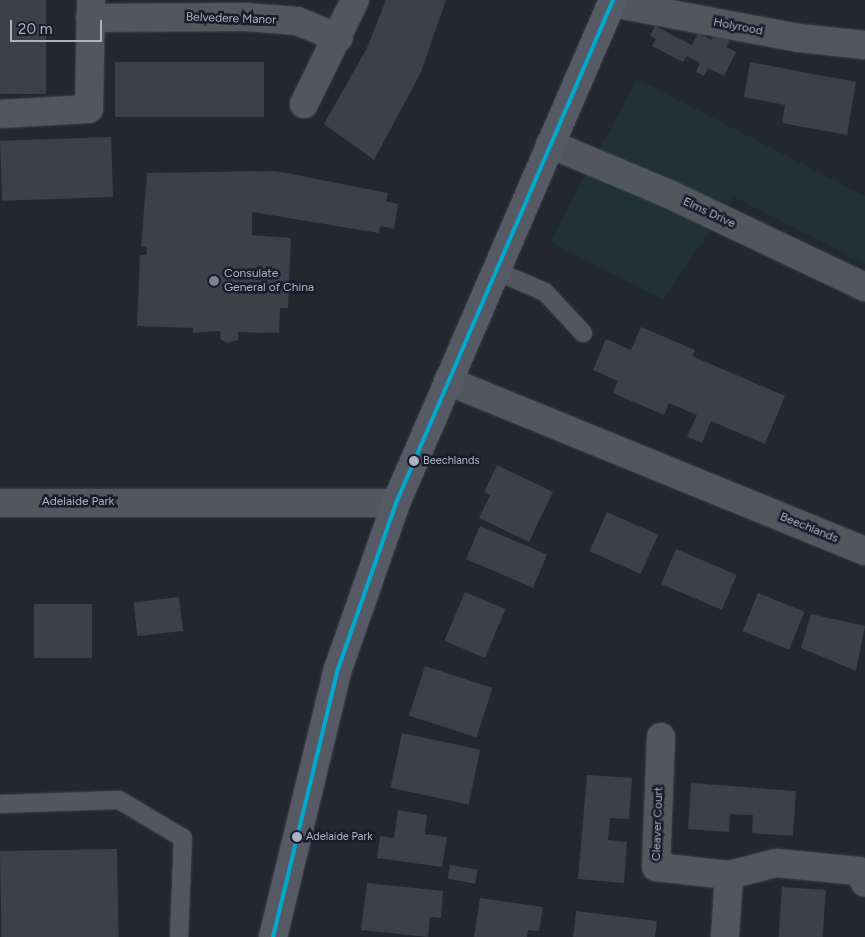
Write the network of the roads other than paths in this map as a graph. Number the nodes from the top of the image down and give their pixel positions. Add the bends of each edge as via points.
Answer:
1 (355, 0) edge
2 (613, 2) edge
3 (90, 9) edge
4 (339, 38) junction
5 (865, 45) edge
6 (304, 104) dead end
7 (0, 114) edge
8 (550, 144) junction
9 (496, 271) junction
10 (865, 288) edge
11 (583, 333) dead end
12 (448, 381) junction
13 (396, 502) junction
14 (0, 503) edge
15 (865, 551) edge
16 (661, 737) dead end
17 (0, 804) edge
18 (729, 874) junction
19 (865, 883) edge
20 (179, 937) edge
21 (273, 937) edge
22 (725, 937) edge

1 - 4 street
2 - 5 street, Holyrood via 800,38
2 - 8 main road
3 - 4 street, Belvedere Manor via 297,21
3 - 7 street, Belvedere Manor via 89,109
4 - 6 street
8 - 9 main road
8 - 10 street, Elms Drive via 669,194
9 - 11 lane via 545,292
9 - 12 main road
12 - 13 main road
12 - 15 street, Beechlands
13 - 14 street, Adelaide Park
13 - 21 main road via 338,669
16 - 18 street, Cleaver Court via 656,867
17 - 20 lane via 119,800 183,838
18 - 19 street, Cleaver Court via 776,863 859,871
18 - 22 street

